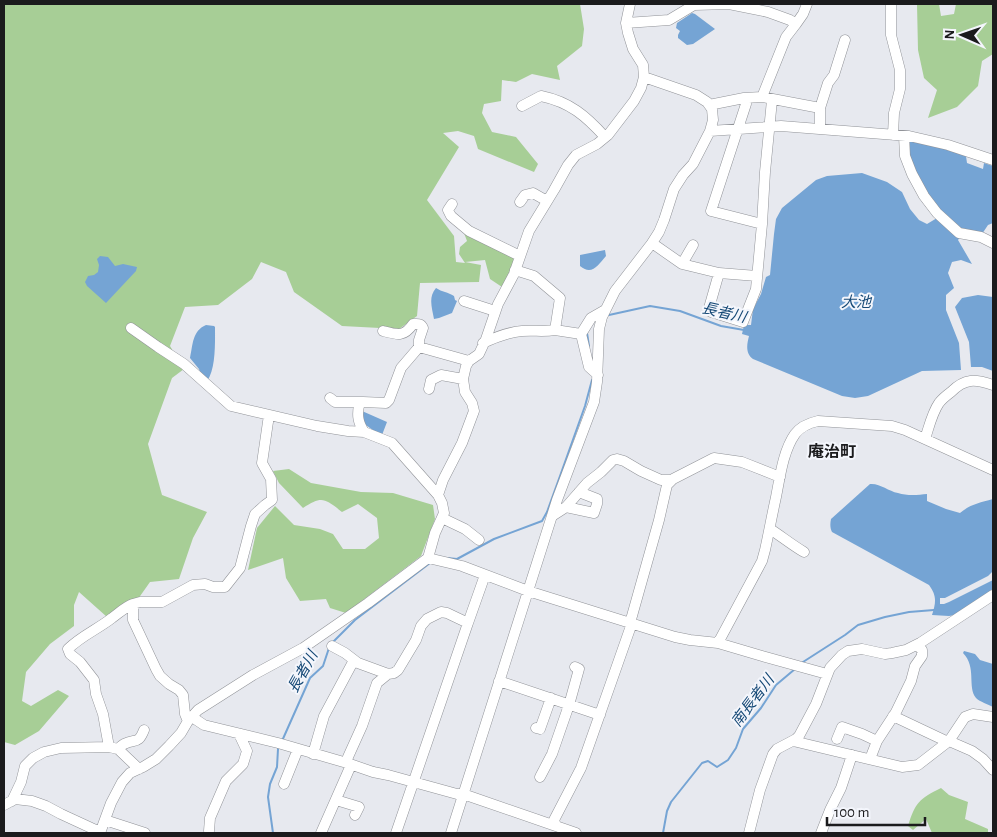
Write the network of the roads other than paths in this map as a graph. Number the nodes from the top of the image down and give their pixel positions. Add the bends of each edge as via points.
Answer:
1 (630, 4) edge
2 (694, 4) edge
3 (729, 4) edge
4 (807, 4) edge
5 (891, 4) edge
6 (768, 8) edge
7 (626, 23) junction
8 (796, 24) junction
9 (845, 40) dead end
10 (644, 77) junction
11 (745, 98) junction
12 (767, 99) junction
13 (709, 105) junction
14 (522, 106) dead end
15 (820, 108) junction
16 (770, 126) junction
17 (820, 129) junction
18 (737, 130) junction
19 (710, 131) junction
20 (892, 134) junction
21 (904, 136) junction
22 (605, 137) junction
23 (993, 160) edge
24 (547, 201) junction
25 (520, 202) dead end
26 (452, 204) dead end
27 (762, 224) junction
28 (652, 243) junction
29 (993, 243) edge
30 (693, 245) dead end
31 (520, 256) junction
32 (682, 264) junction
33 (515, 270) junction
34 (719, 273) junction
35 (757, 276) junction
36 (464, 301) dead end
37 (605, 310) junction
38 (495, 311) junction
39 (131, 328) dead end
40 (555, 330) junction
41 (383, 331) dead end
42 (581, 334) junction
43 (483, 343) junction
44 (419, 347) junction
45 (469, 360) junction
46 (595, 375) junction
47 (463, 379) junction
48 (993, 385) edge
49 (429, 389) dead end
50 (330, 398) dead end
51 (364, 402) junction
52 (268, 415) junction
53 (364, 432) junction
54 (925, 439) junction
55 (993, 470) edge
56 (780, 477) junction
57 (672, 480) junction
58 (579, 492) junction
59 (438, 495) junction
60 (566, 507) junction
61 (552, 516) junction
62 (442, 518) junction
63 (770, 528) junction
64 (479, 540) dead end
65 (804, 552) dead end
66 (428, 558) junction
67 (485, 575) junction
68 (528, 591) junction
69 (993, 595) edge
70 (132, 604) junction
71 (468, 623) junction
72 (631, 623) junction
73 (718, 643) junction
74 (917, 645) junction
75 (332, 646) dead end
76 (354, 660) junction
77 (575, 667) dead end
78 (388, 674) junction
79 (827, 674) junction
80 (499, 681) junction
81 (550, 698) junction
82 (569, 705) junction
83 (600, 715) junction
84 (893, 716) junction
85 (993, 717) edge
86 (190, 719) junction
87 (536, 728) dead end
88 (144, 730) dead end
89 (240, 734) junction
90 (837, 739) dead end
91 (793, 741) junction
92 (877, 741) junction
93 (948, 741) junction
94 (113, 748) junction
95 (298, 749) junction
96 (313, 754) junction
97 (852, 755) junction
98 (870, 759) junction
99 (349, 764) junction
100 (139, 769) junction
101 (993, 770) edge
102 (540, 777) dead end
103 (413, 782) junction
104 (284, 784) dead end
105 (463, 794) junction
106 (336, 800) junction
107 (8, 803) edge
108 (355, 815) dead end
109 (105, 820) junction
110 (558, 829) edge
111 (209, 831) dead end
112 (100, 833) edge
113 (145, 833) edge
114 (321, 833) edge
115 (396, 833) edge
116 (451, 833) edge
117 (576, 833) edge
118 (749, 833) edge
119 (821, 833) edge

1 - 7 street
2 - 3 street
2 - 7 street via 669,20
3 - 6 street
4 - 8 street
5 - 20 street via 891,35 900,70
6 - 8 street
7 - 10 street via 633,49 643,65
8 - 12 street via 786,37
9 - 15 street
10 - 13 street via 696,96
10 - 22 street via 634,101
11 - 12 street
11 - 13 street
11 - 18 street
12 - 15 street
12 - 16 street
13 - 19 street via 713,120
14 - 22 street via 541,96 555,99 588,120
15 - 17 street
16 - 17 street
16 - 18 street
16 - 27 street
17 - 20 street
18 - 19 street
18 - 27 street via 711,211
19 - 28 street via 693,164 674,189
20 - 21 street
21 - 23 street via 933,140
21 - 29 street via 905,156 912,174 937,214 959,233
22 - 24 street via 576,155
24 - 25 street via 533,193 525,195
24 - 31 street via 528,231
26 - 31 street via 448,210 451,216 469,231
27 - 35 street
28 - 32 street
28 - 37 street via 615,291
30 - 32 street
31 - 33 street
32 - 34 street
33 - 38 street
33 - 40 street via 534,276 560,298
34 - 35 street
34 - 35 street via 710,312 743,322 756,289
36 - 38 street
37 - 42 street via 591,318
37 - 46 street via 599,329
38 - 43 street
39 - 52 street via 184,364 230,406
40 - 42 street
40 - 43 street via 503,334
41 - 44 street via 402,334 413,324 422,325
42 - 46 street via 588,368
43 - 45 street via 479,354
44 - 45 street
44 - 51 street via 401,368 390,400
45 - 47 street
46 - 61 street via 594,402
47 - 49 street via 441,375 431,380
47 - 59 street via 474,411
48 - 54 street via 980,380 965,381 956,386 939,403
50 - 51 street via 336,402
51 - 53 street via 357,412
52 - 53 street
52 - 70 street via 262,463 272,479 272,500 255,514 235,576 225,587 193,585 162,602
53 - 59 street via 392,443
54 - 55 street
54 - 56 street via 892,426 810,423 802,427 790,443
56 - 57 street via 742,462 714,458
56 - 63 street
57 - 58 street via 661,480 617,459
57 - 72 street via 667,485
58 - 60 street
58 - 60 street via 597,499 594,513
59 - 62 street via 444,513
60 - 61 street
61 - 68 street
62 - 64 street
62 - 66 street
63 - 65 street
63 - 73 street via 762,561
66 - 67 street
66 - 86 street via 346,619 228,690
67 - 68 street
67 - 71 street
68 - 72 street
68 - 80 street
69 - 74 street
70 - 86 street via 134,620 156,669 183,695 185,714
70 - 94 street via 68,649 94,680
71 - 78 street via 441,612 427,619 402,665
71 - 103 street
72 - 73 street via 682,638
72 - 83 street
73 - 79 street
74 - 79 street via 886,654 862,649 848,651
74 - 84 street via 922,656
75 - 76 street
76 - 78 street
76 - 96 street via 324,716
77 - 82 street via 578,669
78 - 99 street via 378,683 348,757
79 - 91 street via 816,704
80 - 81 street
80 - 105 street
81 - 82 street
81 - 87 street via 540,729
82 - 83 street
82 - 102 street via 552,754
83 - 110 street via 581,768 554,820
84 - 92 street
84 - 93 street
85 - 93 street via 973,714 965,717
86 - 89 street via 204,726
86 - 100 street via 156,759
88 - 94 street via 136,741
89 - 95 street
89 - 111 street via 247,751 243,764 226,781 210,818
90 - 92 street via 842,727
91 - 97 street
91 - 118 street via 773,754
92 - 98 street
93 - 98 street via 918,765 902,767
93 - 101 street via 972,751
94 - 100 street
94 - 107 street via 61,748 44,752 24,766 20,782
95 - 96 street
95 - 104 street
96 - 99 street
97 - 98 street
97 - 119 street
99 - 103 street
99 - 106 street
100 - 109 street via 122,782
103 - 105 street
103 - 115 street
105 - 110 street
105 - 116 street
106 - 108 street via 359,807
106 - 114 street
107 - 112 street via 15,799 32,801
109 - 112 street
109 - 113 street
110 - 117 street

